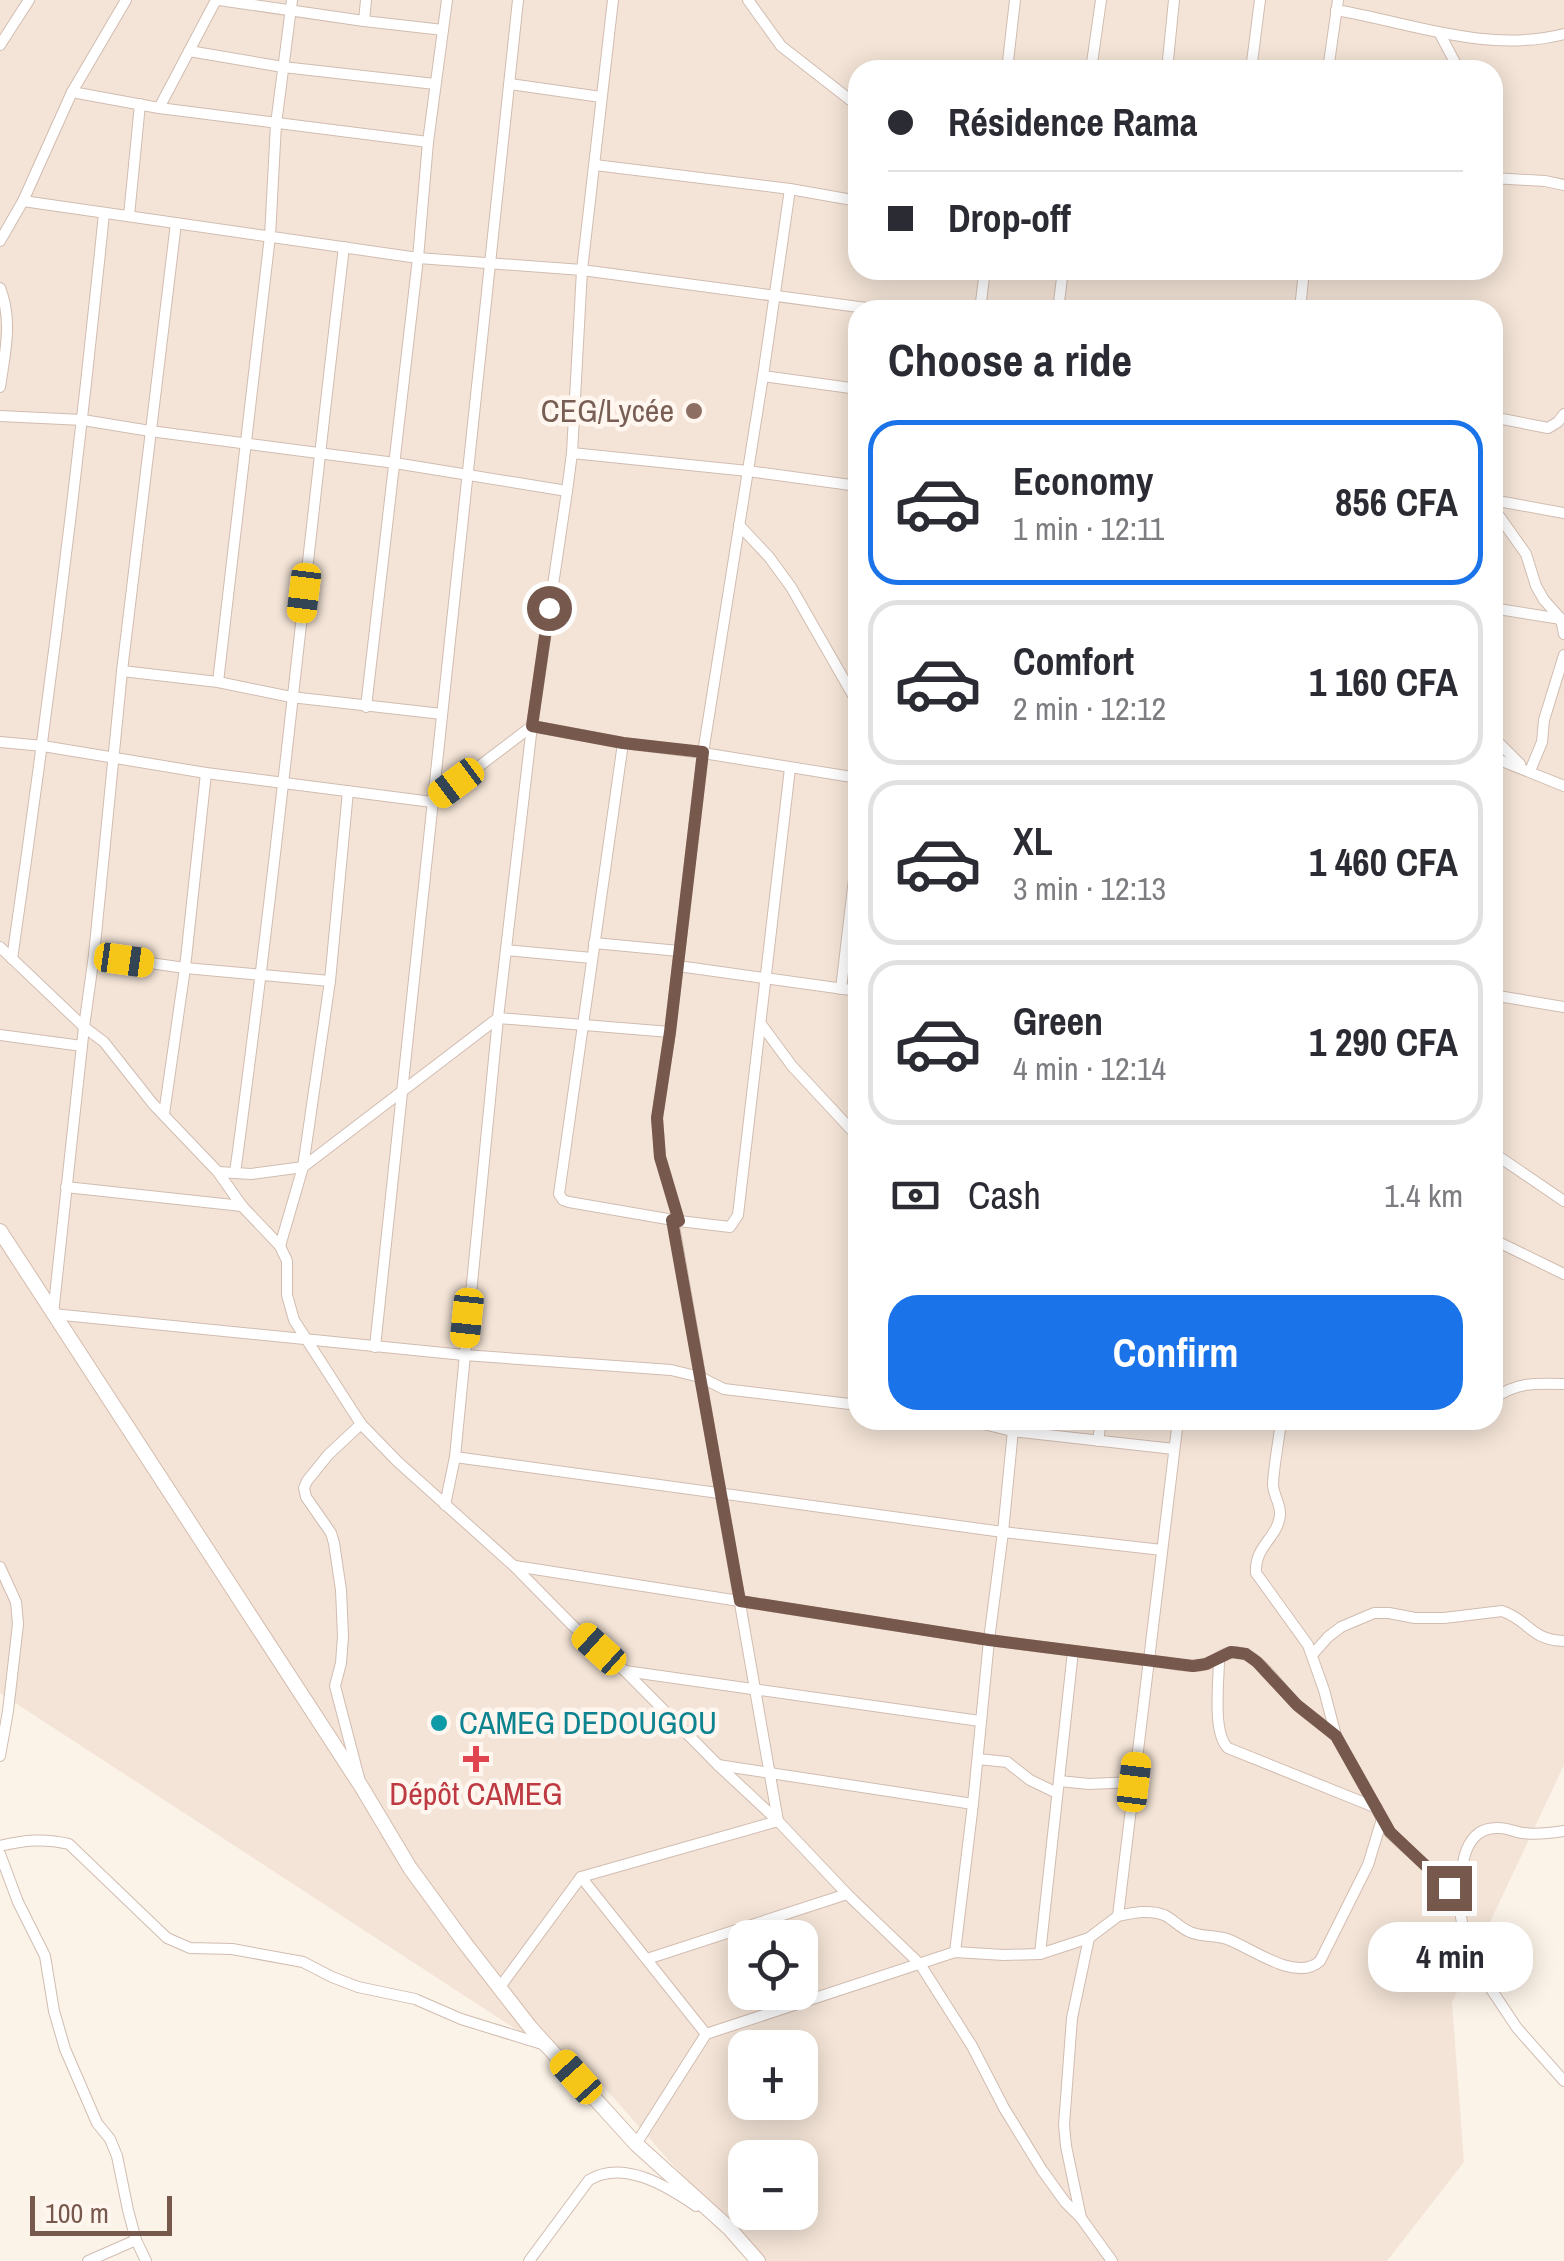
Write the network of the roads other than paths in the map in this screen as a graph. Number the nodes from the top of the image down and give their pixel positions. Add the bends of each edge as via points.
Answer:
1 (29, 0) edge
2 (126, 0) edge
3 (218, 0) edge
4 (366, 0) edge
5 (446, 0) edge
6 (518, 0) edge
7 (613, 0) edge
8 (748, 0) edge
9 (1014, 0) edge
10 (1101, 0) edge
11 (1174, 0) edge
12 (1260, 0) edge
13 (1337, 5) edge
14 (291, 6) edge
15 (364, 22) junction
16 (443, 30) junction
17 (1440, 34) junction
18 (1564, 34) edge
19 (0, 45) edge
20 (189, 51) junction
21 (1008, 60) edge
22 (1092, 60) edge
23 (1168, 60) edge
24 (1253, 60) edge
25 (1329, 60) edge
26 (1453, 60) edge
27 (283, 67) junction
28 (436, 84) junction
29 (510, 84) junction
30 (72, 92) junction
31 (601, 97) junction
32 (848, 98) edge
33 (140, 104) junction
34 (159, 108) junction
35 (276, 124) junction
36 (428, 142) junction
37 (595, 165) junction
38 (1503, 179) edge
39 (1564, 185) edge
40 (790, 189) junction
41 (848, 199) edge
42 (23, 201) junction
43 (104, 213) junction
44 (129, 216) junction
45 (176, 223) junction
46 (270, 236) junction
47 (0, 240) edge
48 (344, 247) junction
49 (418, 258) junction
50 (492, 263) junction
51 (582, 270) junction
52 (0, 288) edge
53 (774, 296) junction
54 (848, 306) edge
55 (764, 376) junction
56 (0, 387) edge
57 (848, 388) edge
58 (1564, 414) edge
59 (0, 416) edge
60 (1503, 419) edge
61 (83, 420) junction
62 (150, 431) junction
63 (245, 442) junction
64 (320, 453) junction
65 (572, 453) junction
66 (395, 463) junction
67 (748, 471) junction
68 (467, 476) junction
69 (848, 485) edge
70 (566, 491) junction
71 (1503, 505) edge
72 (1564, 513) edge
73 (1503, 520) edge
74 (740, 525) junction
75 (1503, 610) edge
76 (1563, 619) edge
77 (1564, 634) edge
78 (1564, 656) edge
79 (122, 671) junction
80 (218, 682) junction
81 (848, 687) edge
82 (291, 698) junction
83 (366, 707) junction
84 (442, 714) junction
85 (532, 726) junction
86 (0, 742) edge
87 (623, 743) junction
88 (43, 746) junction
89 (1503, 746) edge
90 (703, 752) junction
91 (114, 759) junction
92 (1503, 761) edge
93 (790, 768) junction
94 (1527, 769) junction
95 (206, 774) junction
96 (848, 777) edge
97 (282, 783) junction
98 (1564, 786) edge
99 (348, 790) junction
100 (432, 802) junction
101 (848, 930) edge
102 (594, 943) junction
103 (0, 947) edge
104 (506, 950) junction
105 (680, 951) junction
106 (94, 956) junction
107 (592, 958) junction
108 (12, 959) junction
109 (678, 966) junction
110 (185, 968) junction
111 (262, 974) junction
112 (766, 978) junction
113 (330, 981) junction
114 (841, 989) junction
115 (848, 990) edge
116 (1503, 997) edge
117 (1564, 1007) edge
118 (498, 1018) junction
119 (761, 1023) junction
120 (582, 1025) junction
121 (84, 1027) junction
122 (670, 1032) junction
123 (0, 1035) edge
124 (82, 1046) junction
125 (402, 1092) junction
126 (164, 1114) junction
127 (848, 1126) edge
128 (1503, 1159) edge
129 (303, 1168) junction
130 (218, 1172) junction
131 (235, 1173) junction
132 (66, 1187) junction
133 (1564, 1201) edge
134 (242, 1206) junction
135 (676, 1221) junction
136 (0, 1231) edge
137 (1503, 1244) edge
138 (280, 1246) junction
139 (1564, 1274) edge
140 (52, 1314) junction
141 (304, 1339) junction
142 (375, 1347) junction
143 (464, 1355) junction
144 (700, 1377) junction
145 (1564, 1384) edge
146 (1503, 1392) edge
147 (848, 1404) edge
148 (361, 1424) junction
149 (1013, 1430) edge
150 (1041, 1430) edge
151 (1099, 1430) edge
152 (1177, 1430) edge
153 (1280, 1430) edge
154 (1098, 1440) junction
155 (1174, 1450) junction
156 (455, 1457) junction
157 (721, 1493) junction
158 (446, 1506) junction
159 (1003, 1532) junction
160 (1162, 1550) junction
161 (514, 1566) junction
162 (0, 1567) edge
163 (740, 1601) junction
164 (989, 1640) junction
165 (1564, 1640) edge
166 (1072, 1651) junction
167 (1312, 1655) junction
168 (1218, 1659) junction
169 (1149, 1660) junction
170 (625, 1672) junction
171 (755, 1690) junction
172 (980, 1721) junction
173 (1336, 1736) junction
174 (0, 1756) edge
175 (978, 1759) junction
176 (718, 1765) junction
177 (770, 1773) junction
178 (1134, 1782) junction
179 (361, 1786) junction
180 (1058, 1787) junction
181 (973, 1804) junction
182 (1380, 1813) junction
183 (778, 1821) junction
184 (1564, 1832) edge
185 (0, 1846) edge
186 (0, 1854) edge
187 (581, 1877) junction
188 (847, 1894) junction
189 (1459, 1906) junction
190 (1118, 1916) junction
191 (1089, 1938) junction
192 (955, 1952) junction
193 (1040, 1954) junction
194 (646, 1959) junction
195 (920, 1964) junction
196 (500, 1987) junction
197 (706, 2034) junction
198 (1564, 2081) edge
199 (621, 2127) junction
200 (636, 2144) junction
201 (1082, 2218) junction
202 (728, 2227) edge
203 (728, 2227) edge
204 (731, 2230) edge
205 (136, 2240) junction
206 (88, 2261) edge
207 (146, 2261) edge
208 (528, 2261) edge
209 (758, 2261) edge
210 (1112, 2261) edge

1 - 19 street
2 - 30 street
3 - 14 street
3 - 20 street
4 - 15 street
5 - 16 street
6 - 29 street
7 - 31 street
8 - 32 street via 780,46
9 - 21 street
10 - 22 street
11 - 23 street
12 - 24 street
13 - 17 street
13 - 25 street
14 - 15 street
14 - 27 street
15 - 16 street
16 - 28 street
17 - 18 street via 1524,41
17 - 26 street
20 - 27 street
20 - 34 street
27 - 28 street
27 - 35 street
28 - 36 street
29 - 31 street
29 - 50 street
30 - 33 street
30 - 42 street
31 - 37 street
33 - 34 street
33 - 44 street
34 - 35 street
35 - 36 street
35 - 46 street
36 - 49 street
37 - 40 street
37 - 51 street
38 - 39 street
40 - 41 street
40 - 53 street
42 - 43 street
42 - 47 street
43 - 44 street
43 - 61 street
44 - 45 street
45 - 46 street
45 - 62 street
46 - 48 street
46 - 63 street
48 - 49 street
48 - 64 street
49 - 50 street
49 - 66 street
50 - 51 street
50 - 68 street
51 - 53 street
51 - 65 street
52 - 56 street via 8,307
53 - 54 street
53 - 55 street
55 - 57 street
55 - 67 street
58 - 60 street via 1548,428
59 - 61 street
61 - 62 street
61 - 88 street
62 - 63 street
62 - 79 street
63 - 64 street
63 - 80 street
64 - 66 street
64 - 82 street
65 - 67 street
65 - 70 street
66 - 68 street
66 - 83 street
67 - 69 street
67 - 74 street
68 - 70 street
68 - 84 street
70 - 85 street
71 - 72 street
73 - 76 street via 1544,600
74 - 81 street via 791,587
74 - 90 street
75 - 76 street
76 - 77 street
78 - 94 street via 1542,742
79 - 80 street
79 - 91 street
80 - 82 street
82 - 83 street
82 - 97 street
83 - 84 street
84 - 100 street
85 - 87 street
85 - 100 street
85 - 104 street
86 - 88 street
87 - 90 street
87 - 102 street
88 - 91 street
88 - 108 street
89 - 94 street
90 - 93 street
90 - 105 street
91 - 95 street
91 - 106 street
92 - 94 street
93 - 96 street
93 - 112 street
94 - 98 street
95 - 97 street
95 - 110 street
97 - 99 street
97 - 111 street
99 - 100 street
99 - 113 street
100 - 125 street
101 - 114 street
102 - 105 street
102 - 107 street
103 - 108 street
104 - 107 street
104 - 118 street
105 - 109 street
106 - 110 street
106 - 121 street
107 - 120 street
108 - 121 street
109 - 112 street
109 - 122 street
110 - 111 street
110 - 126 street
111 - 113 street
111 - 131 street
112 - 114 street
112 - 119 street
113 - 129 street
114 - 115 street
116 - 117 street
118 - 120 street
118 - 125 street
118 - 143 street
119 - 127 street
119 - 135 street via 736,1221 730,1227
120 - 122 street
120 - 135 street via 559,1194 570,1202
121 - 124 street
121 - 126 street
122 - 135 street via 657,1118
123 - 124 street
124 - 132 street
125 - 129 street
125 - 142 street
126 - 130 street
128 - 133 street
129 - 131 street
129 - 138 street
130 - 131 street
130 - 134 street
132 - 134 street
132 - 140 street
134 - 138 street
135 - 144 street
136 - 140 main road
137 - 139 street
138 - 141 street via 288,1303
140 - 141 street
140 - 179 main road
141 - 142 street
141 - 148 street
142 - 143 street
143 - 144 street
143 - 156 street
144 - 147 street via 724,1389
144 - 157 street
145 - 146 street
148 - 158 street
148 - 179 street via 304,1488 334,1542 344,1636 336,1686
149 - 159 street
150 - 154 street
151 - 154 street
152 - 155 street
153 - 167 street via 1272,1487 1280,1518 1258,1554 1256,1573
154 - 155 street
155 - 160 street
156 - 157 street
156 - 158 street
157 - 159 street
157 - 163 street
158 - 161 street
159 - 160 street
159 - 164 street
160 - 169 street
161 - 163 street
161 - 170 street
162 - 174 street via 18,1624
163 - 164 street
163 - 171 street
164 - 166 street
164 - 172 street
165 - 167 street via 1542,1638 1502,1611 1444,1618 1374,1613 1341,1627
166 - 169 street
166 - 180 street
167 - 173 street
168 - 169 street via 1193,1666
168 - 173 street via 1231,1652 1251,1657
168 - 182 street via 1222,1744
169 - 178 street
170 - 171 street
170 - 176 street
171 - 172 street
171 - 177 street
172 - 175 street
173 - 182 street
175 - 180 street via 1007,1762 1030,1780
175 - 181 street
176 - 177 street
176 - 183 street
177 - 181 street
177 - 183 street
178 - 180 street
178 - 190 street
179 - 196 main road via 410,1868
180 - 193 street
181 - 192 street
182 - 189 street
182 - 190 street via 1368,1864 1316,1966 1285,1965 1229,1940 1193,1934 1165,1915
183 - 187 street
183 - 188 street
184 - 189 street via 1498,1828 1478,1834 1464,1857
185 - 199 street via 50,1839 69,1844 178,1944 303,1962 542,2044
186 - 205 street via 45,1956 65,2048 117,2156
187 - 194 street
187 - 196 street
188 - 194 street
188 - 195 street
189 - 198 street via 1471,1960
190 - 191 street
191 - 193 street
191 - 201 street via 1072,2018 1064,2125
192 - 193 street
192 - 195 street
194 - 197 street
195 - 197 street
195 - 201 street via 1042,2170
196 - 199 main road
197 - 200 street
199 - 200 main road
200 - 202 main road
201 - 210 street
203 - 208 street via 666,2186 609,2171 588,2180
204 - 209 main road
205 - 206 street
205 - 207 street

